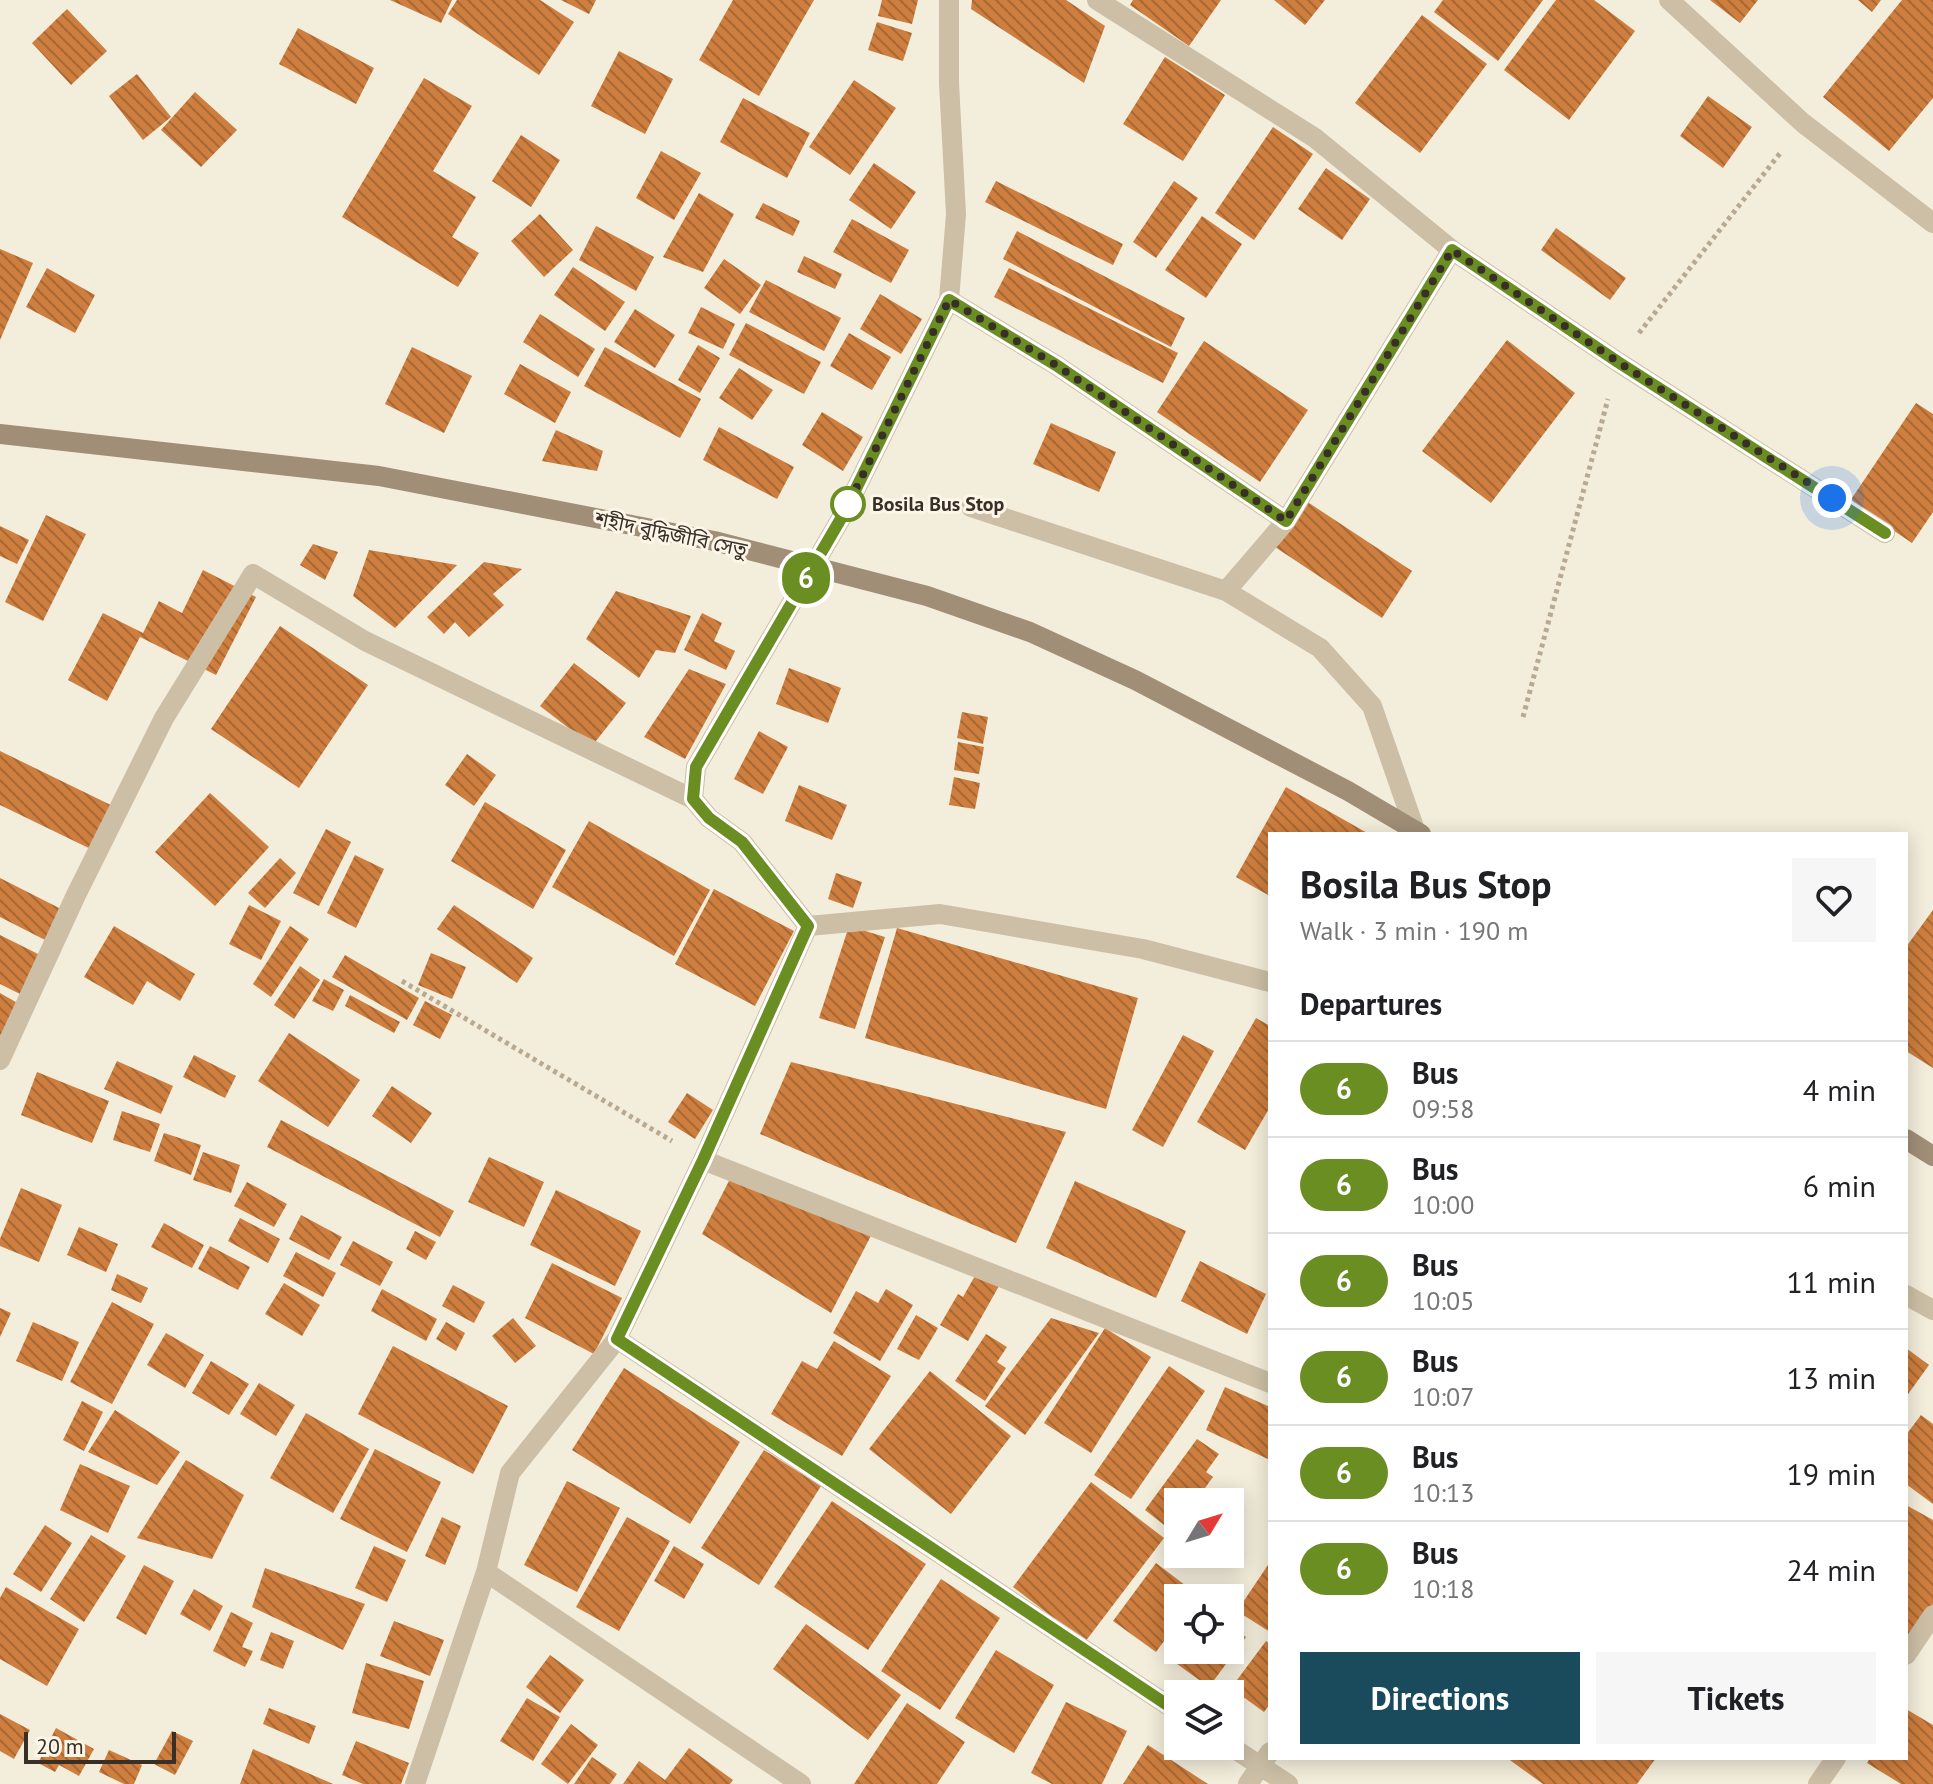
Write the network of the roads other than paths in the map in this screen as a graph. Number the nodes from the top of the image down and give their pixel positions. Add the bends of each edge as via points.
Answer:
1 (949, 0) edge
2 (1097, 0) edge
3 (1669, 0) edge
4 (1933, 223) edge
5 (1452, 250) junction
6 (949, 300) junction
7 (0, 434) edge
8 (971, 507) dead end
9 (1286, 521) junction
10 (1885, 533) dead end
11 (1226, 591) junction
12 (693, 799) junction
13 (1418, 832) edge
14 (808, 926) junction
15 (1268, 981) edge
16 (0, 1060) edge
17 (1908, 1140) edge
18 (1933, 1156) edge
19 (703, 1160) junction
20 (1908, 1296) edge
21 (1933, 1310) edge
22 (617, 1339) junction
23 (1268, 1382) edge
24 (486, 1572) junction
25 (1933, 1615) edge
26 (1908, 1652) edge
27 (1164, 1703) edge
28 (1244, 1751) edge
29 (1265, 1759) edge
30 (1835, 1760) edge
31 (415, 1784) edge
32 (801, 1784) edge
33 (1248, 1784) edge
34 (1288, 1784) edge
35 (1818, 1784) edge

1 - 6 street via 956,214
2 - 5 street via 1315,138
3 - 4 street via 1803,123
5 - 9 street
5 - 10 street
6 - 9 street via 1056,365
6 - 12 street via 843,515 696,767
7 - 13 main road, শহীদ বুদ্ধিজীবি সেতু via 379,476 714,541 927,596 1030,632 1135,680
8 - 11 street
9 - 11 street
11 - 13 street via 1320,648 1372,706
12 - 14 street via 742,842
12 - 16 street via 365,641 253,574 164,718
14 - 15 street via 940,914 1143,949
14 - 19 street
17 - 18 main road
19 - 22 street
19 - 23 street
20 - 21 street
22 - 24 street via 510,1473
22 - 27 street
24 - 31 street
24 - 32 street
25 - 26 street
28 - 29 street
29 - 33 street
29 - 34 street
30 - 35 street

